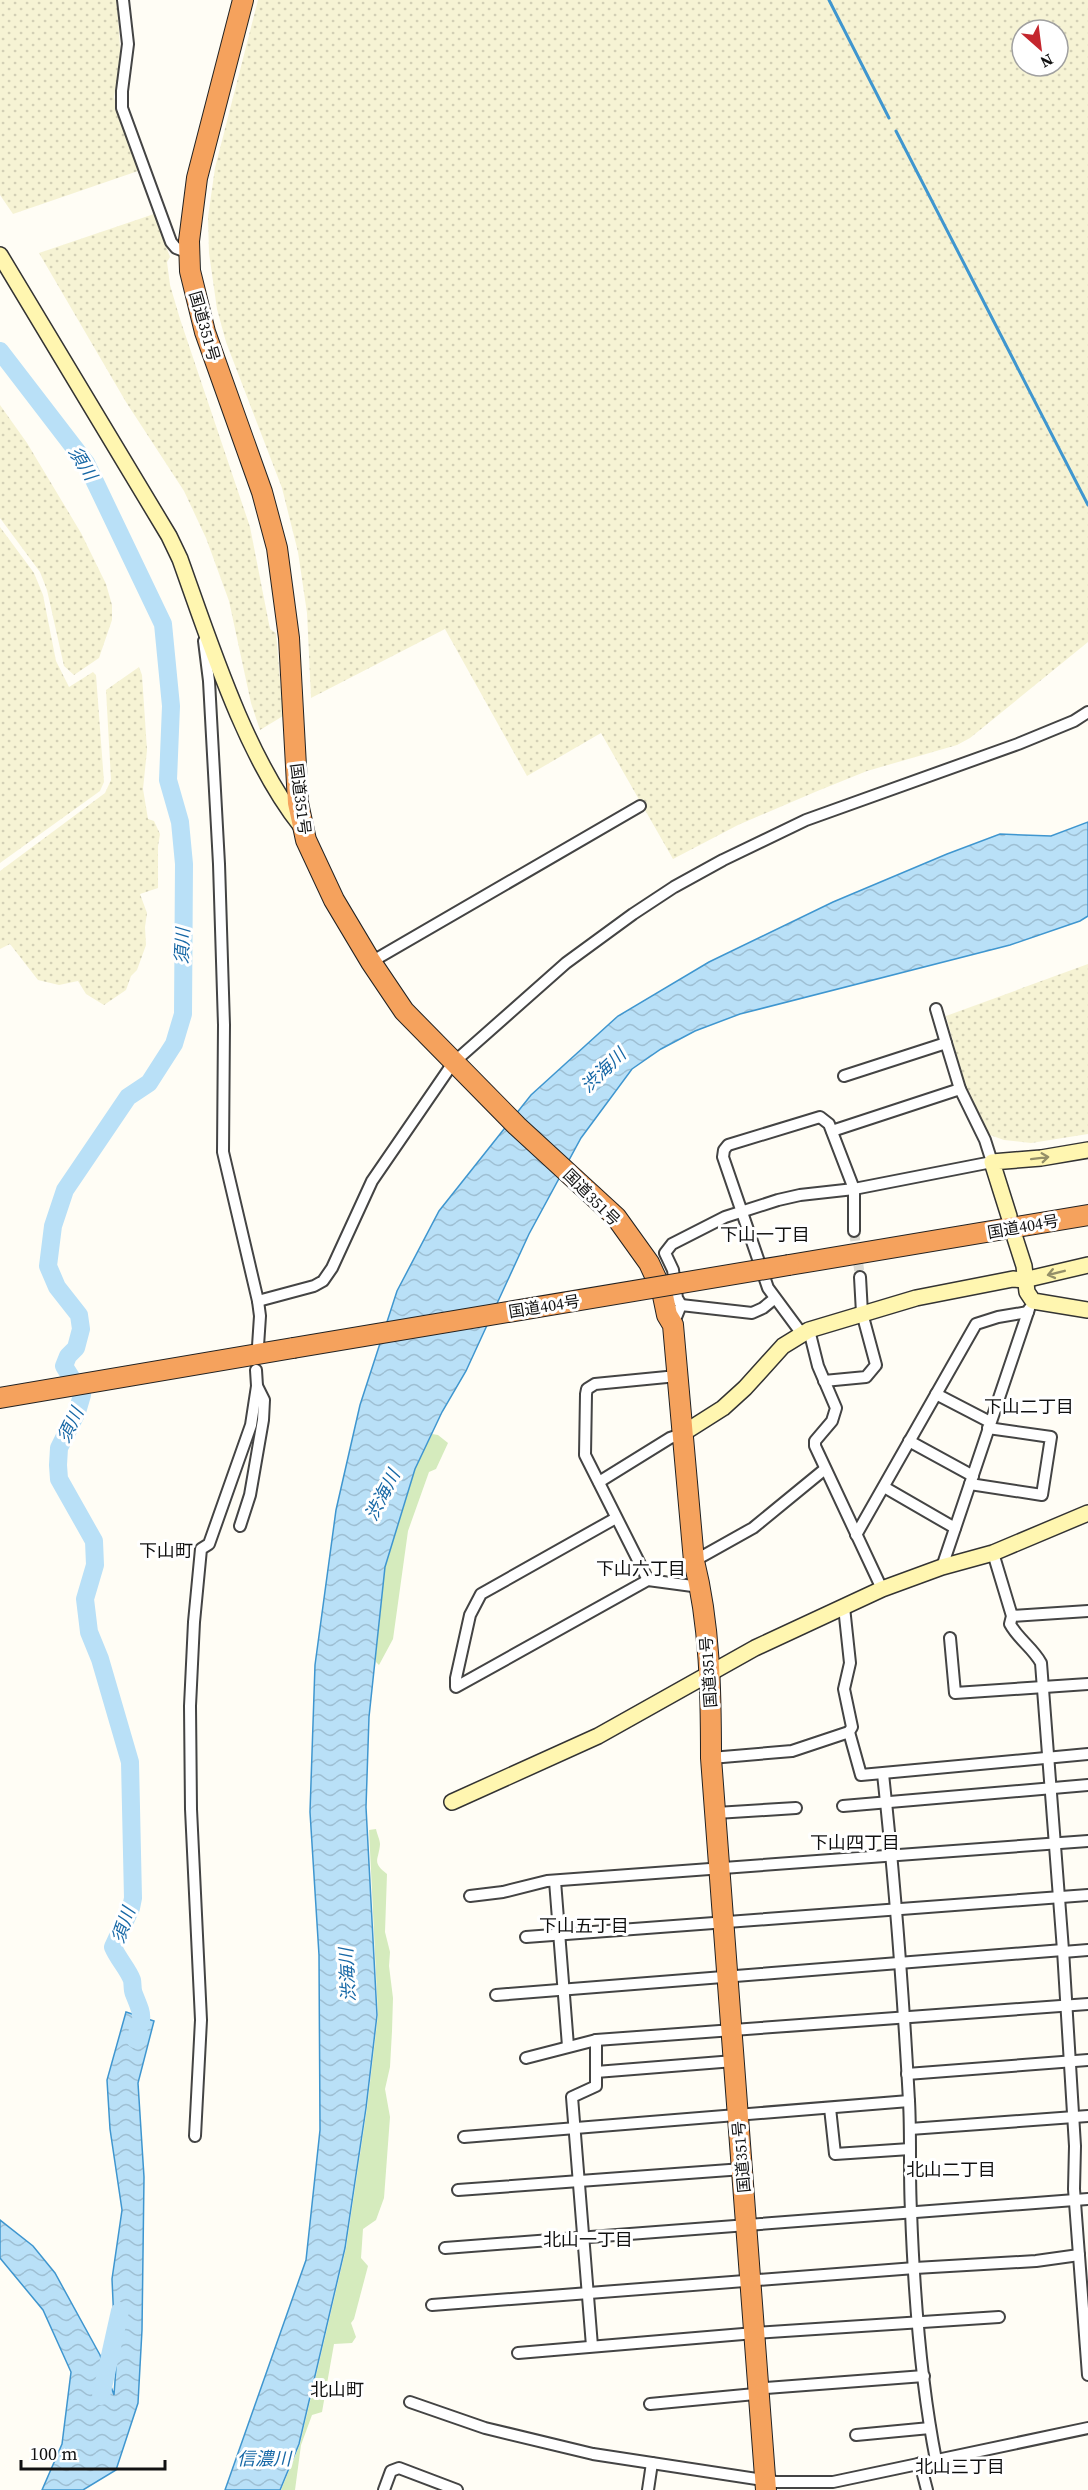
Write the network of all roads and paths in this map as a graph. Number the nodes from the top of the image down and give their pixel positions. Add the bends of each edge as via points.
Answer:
1 (123, 0) edge
2 (243, 0) edge
3 (189, 253) junction
4 (0, 255) edge
5 (202, 620) junction
6 (1088, 712) edge
7 (640, 806) dead end
8 (302, 826) junction
9 (370, 962) junction
10 (936, 1009) dead end
11 (946, 1043) junction
12 (457, 1066) junction
13 (844, 1076) dead end
14 (960, 1089) junction
15 (831, 1131) junction
16 (1088, 1150) edge
17 (992, 1162) junction
18 (854, 1189) junction
19 (741, 1211) junction
20 (1088, 1215) edge
21 (1009, 1216) dead end
22 (854, 1231) tunnel mouth
23 (1015, 1238) dead end
24 (1088, 1264) edge
25 (860, 1277) tunnel mouth
26 (1024, 1280) junction
27 (774, 1299) junction
28 (258, 1301) junction
29 (681, 1305) junction
30 (1030, 1306) junction
31 (1088, 1310) edge
32 (862, 1313) junction
33 (673, 1325) junction
34 (806, 1332) junction
35 (258, 1346) dead end
36 (256, 1370) dead end
37 (677, 1376) junction
38 (824, 1381) junction
39 (256, 1386) junction
40 (936, 1394) junction
41 (0, 1398) edge
42 (989, 1425) junction
43 (682, 1434) junction
44 (909, 1441) junction
45 (825, 1469) junction
46 (971, 1480) junction
47 (599, 1482) junction
48 (884, 1487) junction
49 (1088, 1513) edge
50 (616, 1518) junction
51 (240, 1526) dead end
52 (955, 1528) junction
53 (856, 1535) junction
54 (993, 1553) junction
55 (694, 1561) junction
56 (942, 1567) junction
57 (648, 1580) junction
58 (700, 1587) junction
59 (882, 1589) junction
60 (844, 1607) junction
61 (1088, 1611) edge
62 (1012, 1616) junction
63 (950, 1638) dead end
64 (710, 1674) junction
65 (1088, 1684) edge
66 (1041, 1687) junction
67 (849, 1732) junction
68 (1088, 1754) edge
69 (711, 1758) junction
70 (1047, 1758) junction
71 (883, 1774) junction
72 (1088, 1785) edge
73 (1050, 1788) junction
74 (452, 1802) dead end
75 (886, 1802) junction
76 (843, 1806) dead end
77 (795, 1808) dead end
78 (716, 1813) junction
79 (1088, 1841) edge
80 (1054, 1844) junction
81 (892, 1856) junction
82 (720, 1868) junction
83 (555, 1881) junction
84 (1088, 1895) edge
85 (470, 1896) dead end
86 (1058, 1896) junction
87 (894, 1909) junction
88 (724, 1922) junction
89 (560, 1935) junction
90 (526, 1937) dead end
91 (1088, 1950) edge
92 (1063, 1951) junction
93 (899, 1963) junction
94 (727, 1976) junction
95 (564, 1990) junction
96 (496, 1995) dead end
97 (1088, 2004) edge
98 (1065, 2007) junction
99 (902, 2018) junction
100 (732, 2031) junction
101 (596, 2040) junction
102 (568, 2046) junction
103 (526, 2058) dead end
104 (1088, 2060) edge
105 (734, 2061) junction
106 (1070, 2061) junction
107 (596, 2072) junction
108 (907, 2074) junction
109 (909, 2102) junction
110 (830, 2108) junction
111 (738, 2114) junction
112 (1074, 2116) junction
113 (1088, 2116) edge
114 (573, 2127) junction
115 (910, 2129) junction
116 (195, 2136) dead end
117 (464, 2137) dead end
118 (910, 2149) junction
119 (743, 2169) junction
120 (578, 2180) junction
121 (458, 2190) dead end
122 (1088, 2199) edge
123 (1075, 2200) junction
124 (911, 2212) junction
125 (747, 2224) junction
126 (583, 2238) junction
127 (446, 2248) dead end
128 (1079, 2255) junction
129 (915, 2268) junction
130 (751, 2280) junction
131 (587, 2292) junction
132 (432, 2305) dead end
133 (999, 2317) dead end
134 (919, 2323) junction
135 (755, 2333) junction
136 (591, 2346) junction
137 (518, 2353) dead end
138 (1088, 2375) edge
139 (924, 2376) junction
140 (759, 2390) junction
141 (410, 2402) dead end
142 (650, 2404) dead end
143 (930, 2428) junction
144 (1088, 2428) edge
145 (856, 2435) dead end
146 (936, 2460) junction
147 (652, 2463) junction
148 (920, 2463) junction
149 (766, 2485) edge
150 (384, 2490) edge
151 (457, 2490) edge
152 (648, 2490) edge
153 (927, 2490) edge

1 - 3 street via 128,44 122,108 171,242
2 - 3 highway, 国道351号 via 197,177
3 - 8 highway, 国道351号 via 200,316 262,492 277,548 289,638
4 - 5 street via 164,527
5 - 8 street via 252,742 279,796
5 - 28 street via 219,864 223,1152
6 - 12 street via 1018,744 807,820 674,887 588,946 531,992
7 - 9 street
8 - 9 highway, 国道351号 via 334,900
9 - 12 highway, 国道351号 via 404,1011
10 - 11 street
11 - 13 street
11 - 14 street
12 - 28 street via 372,1181 323,1281
12 - 33 highway, 国道351号 via 612,1213 649,1263
14 - 15 street
14 - 17 street
15 - 18 street
15 - 19 street via 820,1116 728,1145 723,1156
17 -> 16 street
17 - 18 street
17 - 21 street
18 - 19 street via 800,1195
18 - 22 street
19 - 27 street
19 - 29 street via 680,1239 665,1253
20 - 41 highway, 国道404号, bridge
23 - 26 street
24 -> 26 street
25 - 32 street
26 - 30 street
26 - 32 street via 957,1288
27 - 29 street via 752,1313
27 - 34 street
28 - 35 street
29 - 33 street
30 - 31 street
30 - 40 street via 976,1324
30 - 42 street
32 - 34 street
32 - 38 street via 876,1365 866,1377
33 - 37 highway, 国道351号
34 - 38 street
34 - 43 street via 783,1346 723,1408
36 - 39 street
37 - 43 highway, 国道351号
37 - 47 street via 595,1384 587,1389 585,1455
38 - 45 street via 837,1408 832,1421 815,1441
39 - 51 street via 264,1400 262,1420 250,1495
39 - 116 street via 251,1425 209,1544 201,1549 194,1622 191,1809 201,2020
40 - 42 street
40 - 44 street
42 - 46 street
42 - 46 street via 1052,1437 1042,1495
43 - 47 street
43 - 55 highway, 国道351号
44 - 46 street
44 - 48 street
45 - 53 street
45 - 55 street via 753,1528
46 - 52 street
47 - 50 street
48 - 52 street
48 - 53 street
49 - 54 street
50 - 57 street
50 - 57 street via 481,1594 470,1615 456,1687
52 - 56 street
53 - 59 street
54 - 56 street
54 - 62 street
55 - 58 highway, 国道351号
56 - 59 street
57 - 58 street
58 - 64 highway, 国道351号
59 - 60 street
60 - 64 street via 754,1648
60 - 67 street via 850,1664 844,1689 852,1727
61 - 62 street
62 - 66 street via 1010,1624 1016,1635 1041,1664
63 - 66 street via 955,1693
64 - 69 highway, 国道351号
64 - 74 street via 598,1736
65 - 66 street
66 - 70 street
67 - 69 street via 792,1750
67 - 71 street via 861,1775
68 - 70 street
69 - 78 highway, 国道351号
70 - 71 street
70 - 73 street
71 - 75 street
72 - 73 street
73 - 75 street
73 - 80 street
75 - 76 street
75 - 81 street
77 - 78 street
78 - 82 highway, 国道351号
79 - 80 street
80 - 81 street
80 - 86 street
81 - 82 street
81 - 87 street
82 - 83 street
82 - 88 highway, 国道351号
83 - 85 street
83 - 89 street
84 - 86 street
86 - 87 street
86 - 92 street
87 - 88 street
87 - 93 street
88 - 89 street
88 - 94 highway, 国道351号
89 - 90 street
89 - 95 street
91 - 92 street
92 - 93 street
92 - 98 street
93 - 94 street
93 - 99 street
94 - 95 street
94 - 100 highway, 国道351号
95 - 96 street
95 - 102 street
97 - 98 street
98 - 99 street
98 - 106 street
99 - 100 street
99 - 108 street
100 - 101 street
100 - 105 highway, 国道351号
101 - 102 street
101 - 107 street
102 - 103 street
104 - 106 street
105 - 107 street
105 - 111 highway, 国道351号
106 - 108 street
106 - 112 street
107 - 114 street via 596,2086 572,2097
108 - 109 street
109 - 110 street
109 - 115 street
110 - 111 street
110 - 118 street via 835,2154
111 - 114 street
111 - 119 highway, 国道351号
112 - 113 street
112 - 115 street
112 - 123 street
114 - 117 street
114 - 120 street
115 - 118 street
118 - 124 street
119 - 120 street
119 - 125 highway, 国道351号
120 - 121 street
120 - 126 street
122 - 123 street
123 - 124 street
123 - 128 street
124 - 125 street
124 - 129 street
125 - 126 street
125 - 130 highway, 国道351号
126 - 127 street
126 - 131 street
128 - 129 street
128 - 138 street
129 - 130 street
129 - 134 street
130 - 131 street
130 - 135 highway, 国道351号
131 - 132 street
131 - 136 street
133 - 134 street
134 - 135 street
134 - 139 street
135 - 136 street
135 - 140 highway, 国道351号
136 - 137 street
139 - 140 street
139 - 143 street
140 - 142 street via 754,2394
140 - 149 highway, 国道351号
141 - 147 street via 485,2428 593,2454
143 - 145 street
143 - 146 street
144 - 146 street
146 - 148 street
147 - 149 street
147 - 152 street
148 - 149 street via 833,2482
148 - 153 street
150 - 151 street via 390,2471 399,2468

